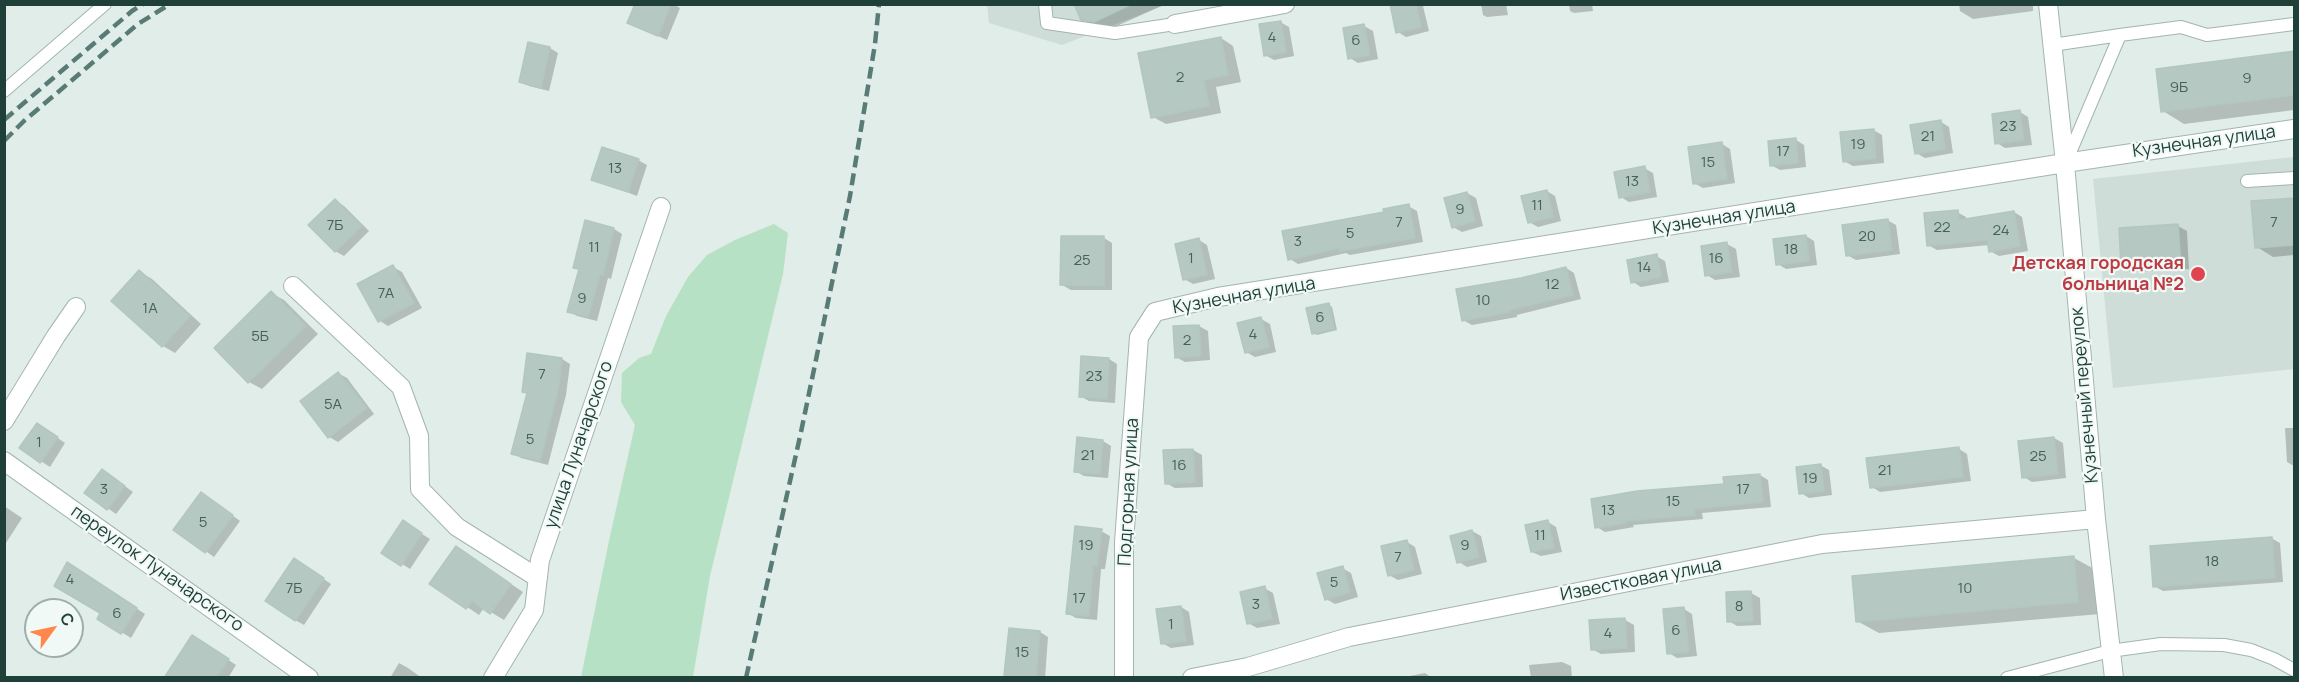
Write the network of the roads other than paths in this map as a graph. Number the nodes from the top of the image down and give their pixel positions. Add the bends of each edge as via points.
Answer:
1 (105, 4) edge
2 (1046, 4) edge
3 (1285, 4) edge
4 (2048, 4) edge
5 (1175, 24) joint
6 (2295, 24) edge
7 (2120, 35) junction
8 (2052, 45) junction
9 (4, 91) edge
10 (2295, 129) edge
11 (2065, 163) junction
12 (2295, 178) edge
13 (2247, 181) dead end
14 (661, 207) dead end
15 (293, 286) dead end
16 (76, 307) dead end
17 (1155, 312) joint
18 (4, 421) edge
19 (4, 461) edge
20 (2096, 519) junction
21 (538, 578) junction
22 (2110, 651) junction
23 (2295, 670) edge
24 (309, 678) edge
25 (493, 678) edge
26 (1124, 678) edge
27 (1192, 678) edge
28 (2007, 678) edge
29 (2114, 678) edge

1 - 9 lane
2 - 5 lane via 1047,23 1115,33
3 - 5 street
4 - 8 street, Кузнечный переулок
6 - 7 lane via 2207,35 2181,27
7 - 8 lane
7 - 11 lane
8 - 11 street, Кузнечный переулок
10 - 11 street, Кузнечная улица
11 - 17 street, Кузнечная улица via 1218,297
11 - 20 street, Кузнечный переулок
12 - 13 lane
14 - 21 street, улица Луначарского via 540,560
15 - 21 street via 401,387 418,436 420,489 457,527
16 - 18 street
17 - 26 street, Подгорная улица via 1139,337 1124,542
19 - 24 street, переулок Луначарского
20 - 22 street, Кузнечный переулок
20 - 27 street, Известковая улица via 1822,544 1349,637 1248,667
21 - 25 street, улица Луначарского via 534,610
22 - 23 lane via 2161,644 2224,645 2251,650
22 - 28 lane
22 - 29 street, Кузнечный переулок

